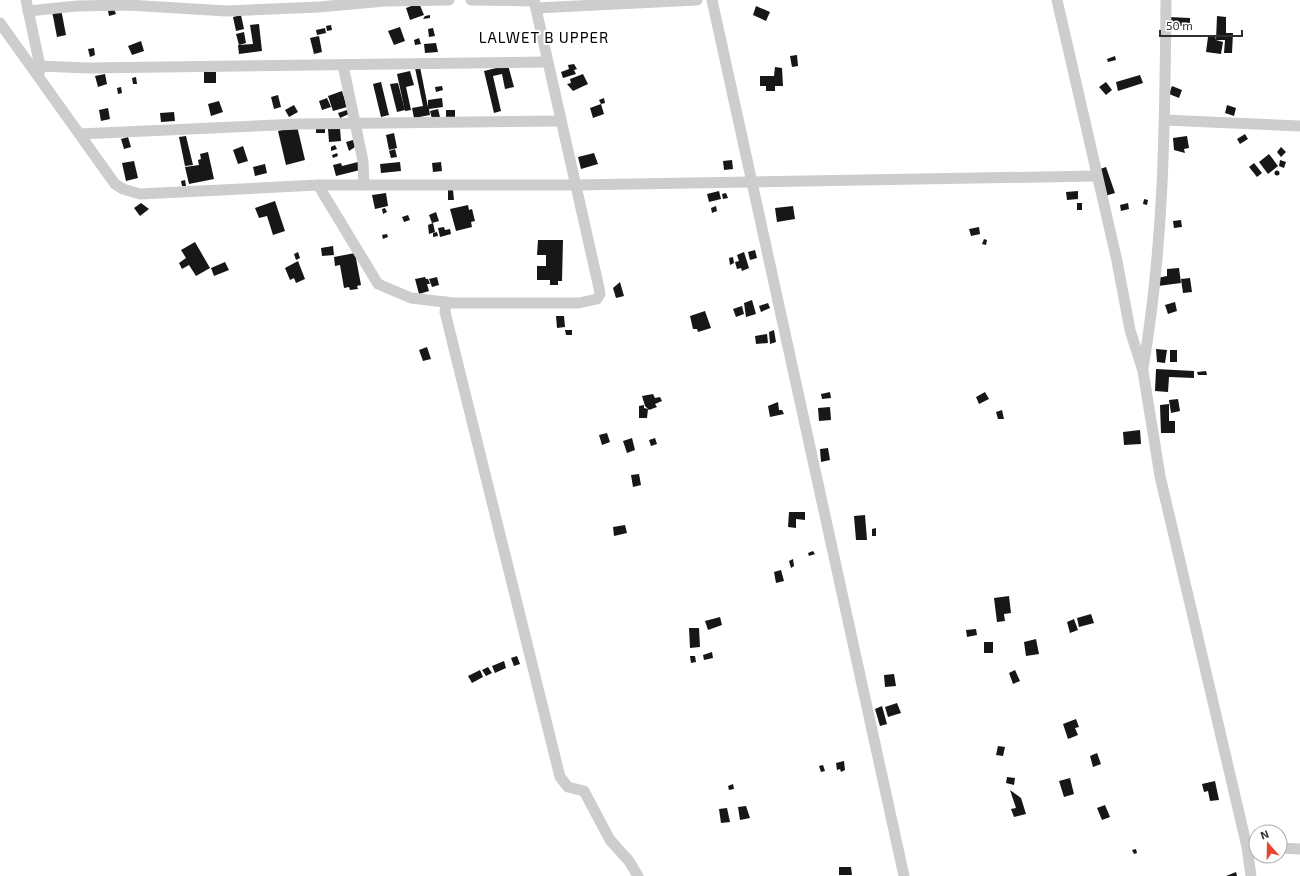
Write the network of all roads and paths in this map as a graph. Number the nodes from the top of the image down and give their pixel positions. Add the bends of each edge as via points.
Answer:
1 (449, 0) edge
2 (470, 0) edge
3 (697, 0) edge
4 (712, 0) edge
5 (1057, 0) edge
6 (1166, 0) edge
7 (535, 3) edge
8 (318, 4) edge
9 (27, 6) edge
10 (0, 23) edge
11 (547, 62) junction
12 (343, 65) junction
13 (40, 66) junction
14 (39, 78) junction
15 (1165, 120) junction
16 (560, 121) junction
17 (354, 125) junction
18 (1300, 126) edge
19 (80, 134) junction
20 (1096, 176) junction
21 (754, 183) junction
22 (318, 185) junction
23 (364, 185) junction
24 (575, 185) junction
25 (446, 302) junction
26 (1143, 371) junction
27 (1248, 831) edge
28 (1288, 848) edge
29 (1300, 849) edge
30 (1251, 864) edge
31 (638, 876) edge
32 (904, 876) edge
33 (1251, 876) edge

1 - 8 street
2 - 7 street
3 - 7 street
4 - 21 street
5 - 20 street
6 - 15 street
7 - 11 street
8 - 9 street via 227,11 127,5
9 - 13 street
10 - 14 street
11 - 12 street
11 - 16 street
12 - 13 street via 88,68
12 - 17 street
13 - 14 street
14 - 19 street
15 - 18 street
15 - 26 street via 1151,324
16 - 17 street
16 - 24 street
17 - 19 street via 300,124
17 - 23 street via 363,161
19 - 22 street via 115,184 140,194
20 - 21 street
20 - 26 street via 1117,261 1130,330
21 - 24 street
21 - 32 street
22 - 23 street
22 - 25 street via 378,284 411,298
23 - 24 street
24 - 25 street via 600,294 598,299 579,303
25 - 31 street via 445,312 560,778 568,787 584,791 610,840 629,861
26 - 27 street via 1160,476
28 - 29 street
30 - 33 street

